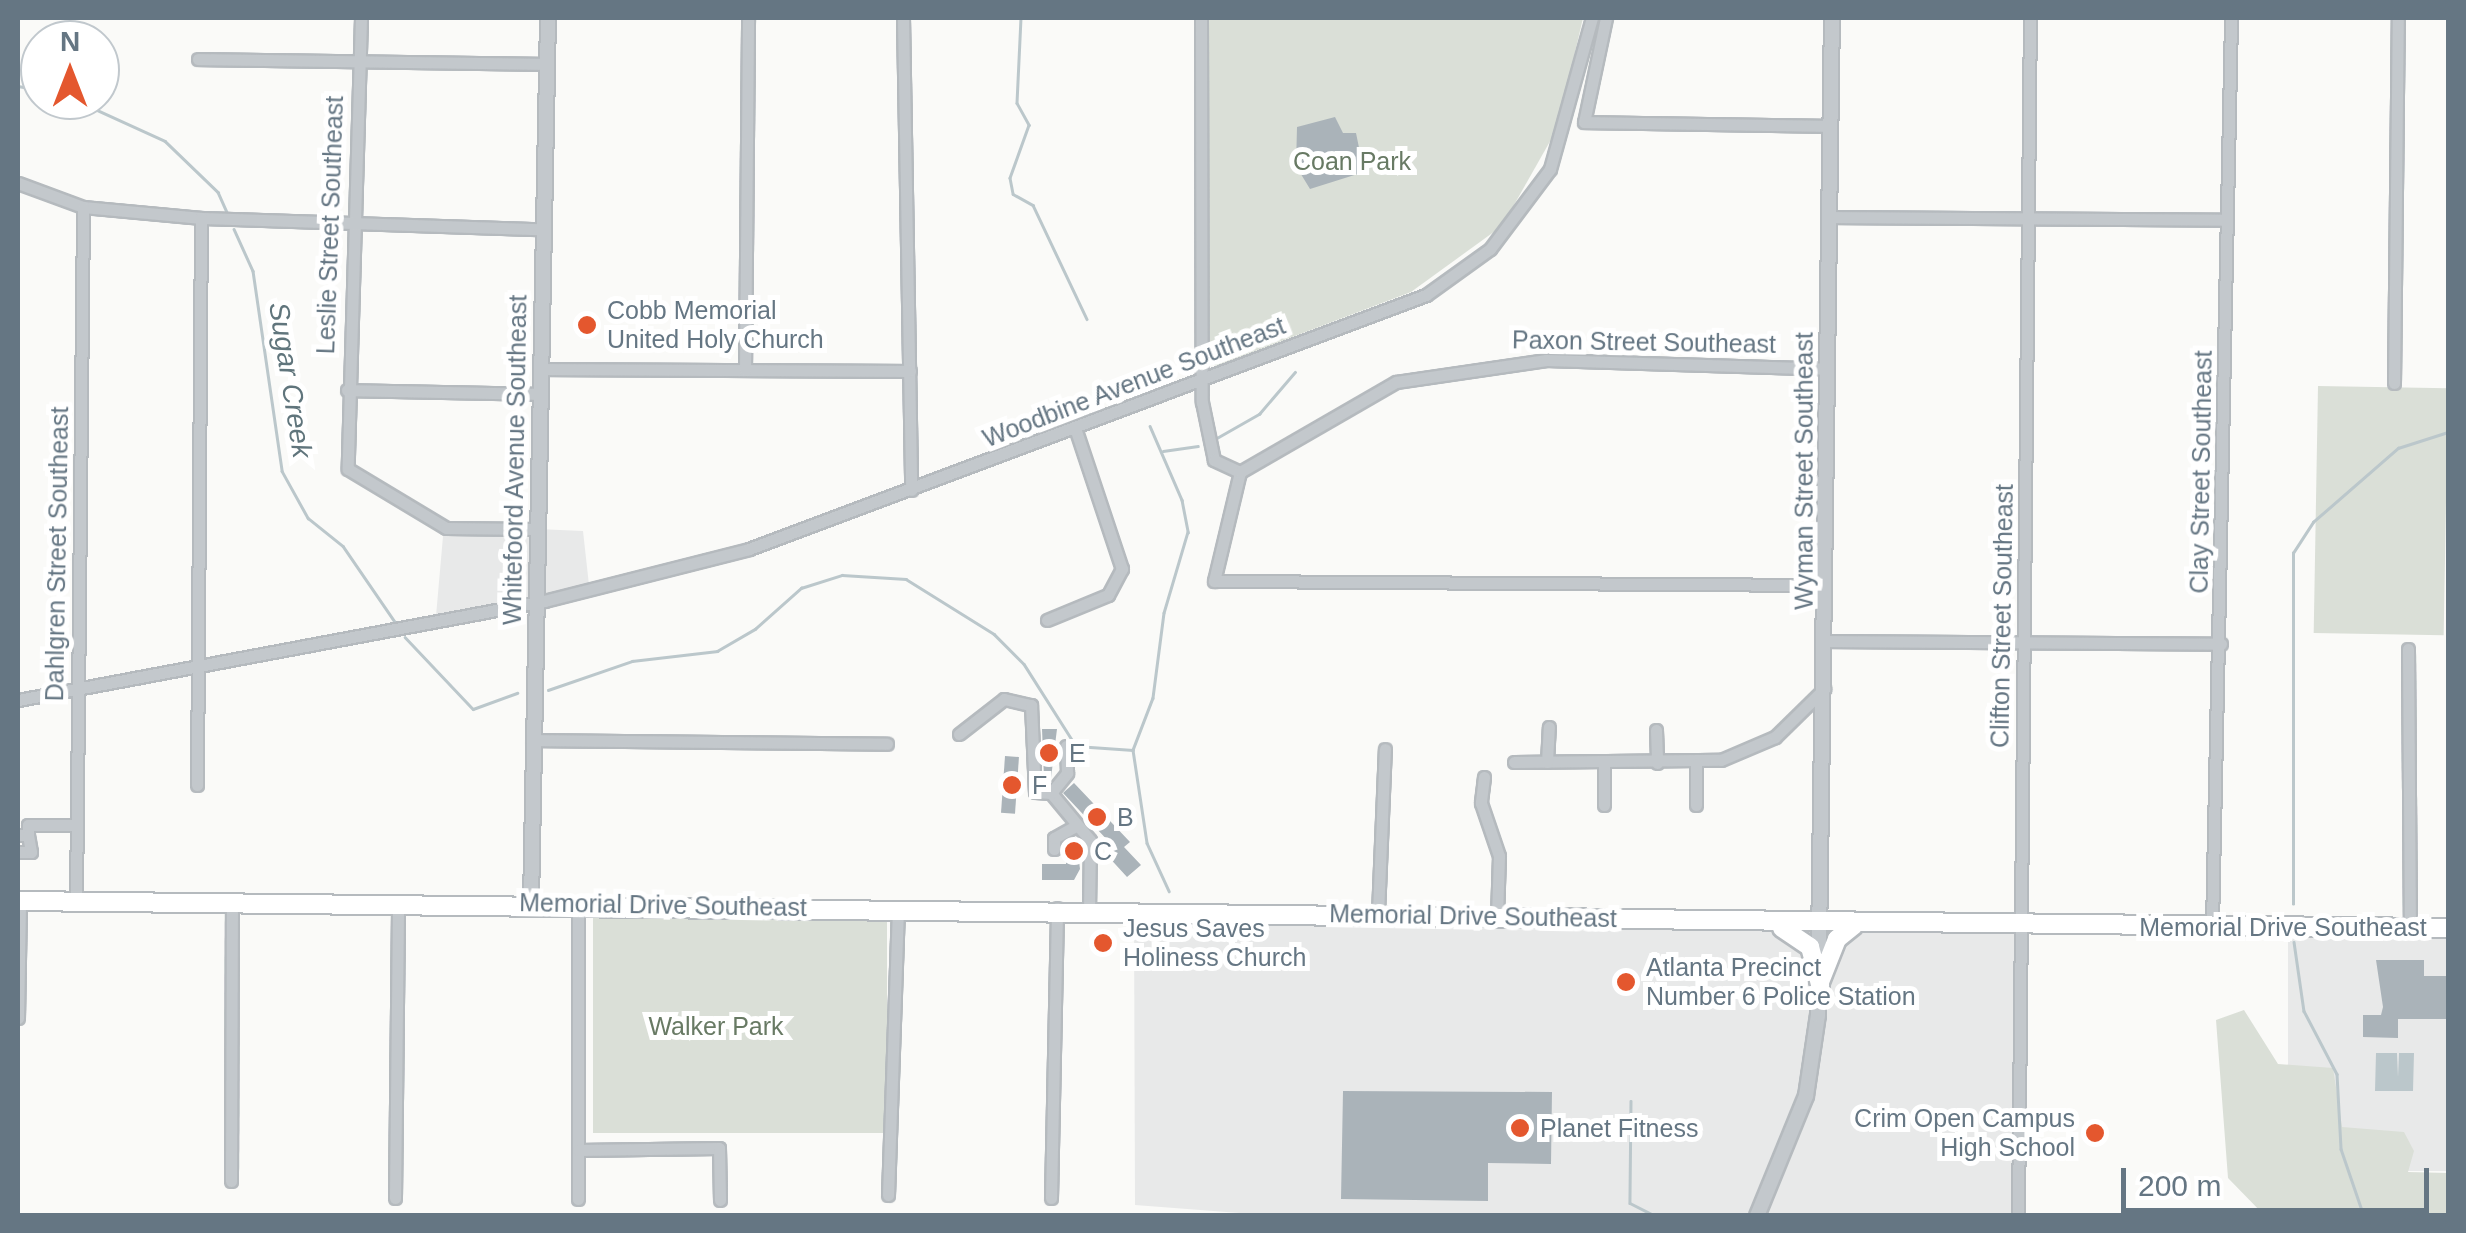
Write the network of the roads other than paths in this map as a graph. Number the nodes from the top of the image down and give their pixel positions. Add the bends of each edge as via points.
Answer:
1 (361, 18) edge
2 (548, 18) edge
3 (748, 18) edge
4 (902, 18) edge
5 (1201, 18) edge
6 (1592, 18) edge
7 (1606, 18) edge
8 (1832, 18) edge
9 (2030, 18) edge
10 (2230, 18) edge
11 (2398, 18) edge
12 (198, 59) dead end
13 (358, 62) junction
14 (545, 64) junction
15 (1830, 126) junction
16 (18, 184) edge
17 (83, 207) junction
18 (1829, 217) junction
19 (202, 218) junction
20 (2032, 218) junction
21 (2227, 220) junction
22 (351, 225) junction
23 (541, 229) junction
24 (1827, 369) junction
25 (539, 370) junction
26 (746, 370) junction
27 (910, 371) junction
28 (1201, 379) junction
29 (2394, 383) dead end
30 (347, 390) junction
31 (538, 394) junction
32 (1076, 428) junction
33 (1240, 472) junction
34 (911, 490) junction
35 (535, 529) junction
36 (1825, 585) junction
37 (534, 602) junction
38 (1047, 620) dead end
39 (1826, 641) junction
40 (2023, 641) junction
41 (2221, 644) junction
42 (2408, 649) dead end
43 (198, 669) junction
44 (1824, 689) junction
45 (78, 692) junction
46 (18, 700) edge
47 (1548, 727) dead end
48 (1656, 730) dead end
49 (959, 734) dead end
50 (532, 740) junction
51 (887, 744) dead end
52 (1066, 746) dead end
53 (1385, 749) dead end
54 (1604, 761) junction
55 (1514, 762) dead end
56 (1548, 762) junction
57 (1657, 762) junction
58 (1696, 764) junction
59 (1484, 777) dead end
60 (196, 785) dead end
61 (1050, 793) junction
62 (1604, 805) dead end
63 (1696, 805) dead end
64 (77, 825) junction
65 (1077, 825) junction
66 (23, 836) edge
67 (1054, 849) dead end
68 (18, 852) edge
69 (19, 901) edge
70 (76, 902) junction
71 (232, 904) junction
72 (398, 904) junction
73 (531, 904) junction
74 (578, 904) junction
75 (898, 907) junction
76 (1057, 908) junction
77 (1089, 909) junction
78 (1378, 913) junction
79 (1497, 914) junction
80 (1768, 924) junction
81 (1855, 925) junction
82 (1819, 926) junction
83 (2023, 926) junction
84 (2212, 926) junction
85 (2410, 927) junction
86 (2448, 928) edge
87 (1820, 985) junction
88 (18, 1018) edge
89 (578, 1150) junction
90 (231, 1181) dead end
91 (888, 1196) dead end
92 (394, 1198) dead end
93 (1051, 1198) dead end
94 (578, 1200) dead end
95 (720, 1200) dead end
96 (1757, 1216) edge
97 (2018, 1216) edge

1 - 13 street, Leslie Street Southeast
2 - 14 street, Whitefoord Avenue Southeast
3 - 26 street
4 - 27 street
5 - 28 street
6 - 28 street, Woodbine Avenue Southeast via 1550,170 1490,249 1426,295
7 - 15 street via 1584,122
8 - 15 street, Wyman Street Southeast
9 - 20 street, Clifton Street Southeast
10 - 21 street, Clay Street Southeast
11 - 29 street
12 - 13 street
13 - 14 street
13 - 22 street, Leslie Street Southeast
14 - 23 street, Whitefoord Avenue Southeast
15 - 18 street, Wyman Street Southeast
16 - 17 street
17 - 19 street
17 - 45 street, Dahlgren Street Southeast
18 - 20 street
18 - 24 street, Wyman Street Southeast
19 - 22 street
19 - 43 street
20 - 21 street
20 - 40 street, Clifton Street Southeast
21 - 41 street, Clay Street Southeast
22 - 23 street
22 - 30 street, Leslie Street Southeast
23 - 25 street, Whitefoord Avenue Southeast
24 - 33 street, Paxon Street Southeast via 1595,359 1449,370 1375,391
24 - 36 street, Wyman Street Southeast
25 - 26 street
25 - 31 street, Whitefoord Avenue Southeast
26 - 27 street
27 - 34 street
28 - 32 street, Woodbine Avenue Southeast
28 - 33 street via 1207,448 1220,466
30 - 31 street
30 - 35 street, Leslie Street Southeast via 348,469 446,528
31 - 35 street, Whitefoord Avenue Southeast
32 - 34 street, Woodbine Avenue Southeast
32 - 38 street via 1122,569 1108,595
33 - 36 street via 1214,581
34 - 37 street, Woodbine Avenue Southeast via 749,548
35 - 37 street, Whitefoord Avenue Southeast
36 - 39 street, Wyman Street Southeast
37 - 43 street, Woodbine Avenue Southeast
37 - 50 street, Whitefoord Avenue Southeast
39 - 40 street
39 - 44 street, Wyman Street Southeast
40 - 41 street
40 - 83 street, Clifton Street Southeast
41 - 84 street, Clay Street Southeast
42 - 85 street
43 - 45 street, Woodbine Avenue Southeast
43 - 60 street
44 - 58 street via 1775,737
44 - 82 street, Wyman Street Southeast
45 - 46 street, Woodbine Avenue Southeast
45 - 64 street, Dahlgren Street Southeast
47 - 56 street
48 - 57 street
49 - 61 street via 1004,699 1023,698 1033,714 1036,792
50 - 51 street
50 - 73 street, Whitefoord Avenue Southeast
52 - 61 street via 1066,772
53 - 78 street
54 - 56 street
54 - 57 street
54 - 62 street
55 - 56 street
57 - 58 street
58 - 63 street
59 - 79 street via 1481,803 1499,856
61 - 65 street
64 - 66 street via 28,826
64 - 70 street, Dahlgren Street Southeast
65 - 67 street via 1054,838
65 - 77 street via 1090,840
66 - 68 street via 32,852
69 - 70 main road, Memorial Drive Southeast
69 - 88 street
70 - 71 main road, Memorial Drive Southeast
71 - 72 main road, Memorial Drive Southeast
71 - 90 street
72 - 73 main road, Memorial Drive Southeast
72 - 92 street
73 - 74 main road, Memorial Drive Southeast
74 - 75 main road, Memorial Drive Southeast
74 - 89 street
75 - 76 main road, Memorial Drive Southeast
75 - 91 street
76 - 77 main road, Memorial Drive Southeast
76 - 93 street
77 - 78 main road, Memorial Drive Southeast
78 - 79 main road, Memorial Drive Southeast
79 - 80 main road, Memorial Drive Southeast
80 - 82 main road, Memorial Drive Southeast
80 - 87 main road via 1804,939
81 - 82 main road, Memorial Drive Southeast
81 - 83 main road, Memorial Drive Southeast
81 - 87 main road via 1837,939
82 - 87 street, Wyman Street Southeast
83 - 84 main road, Memorial Drive Southeast
83 - 97 street, Clifton Street Southeast
84 - 85 main road, Memorial Drive Southeast
85 - 86 main road, Memorial Drive Southeast
87 - 96 street, Wyman Street Southeast via 1806,1096
89 - 94 street
89 - 95 street via 719,1148

